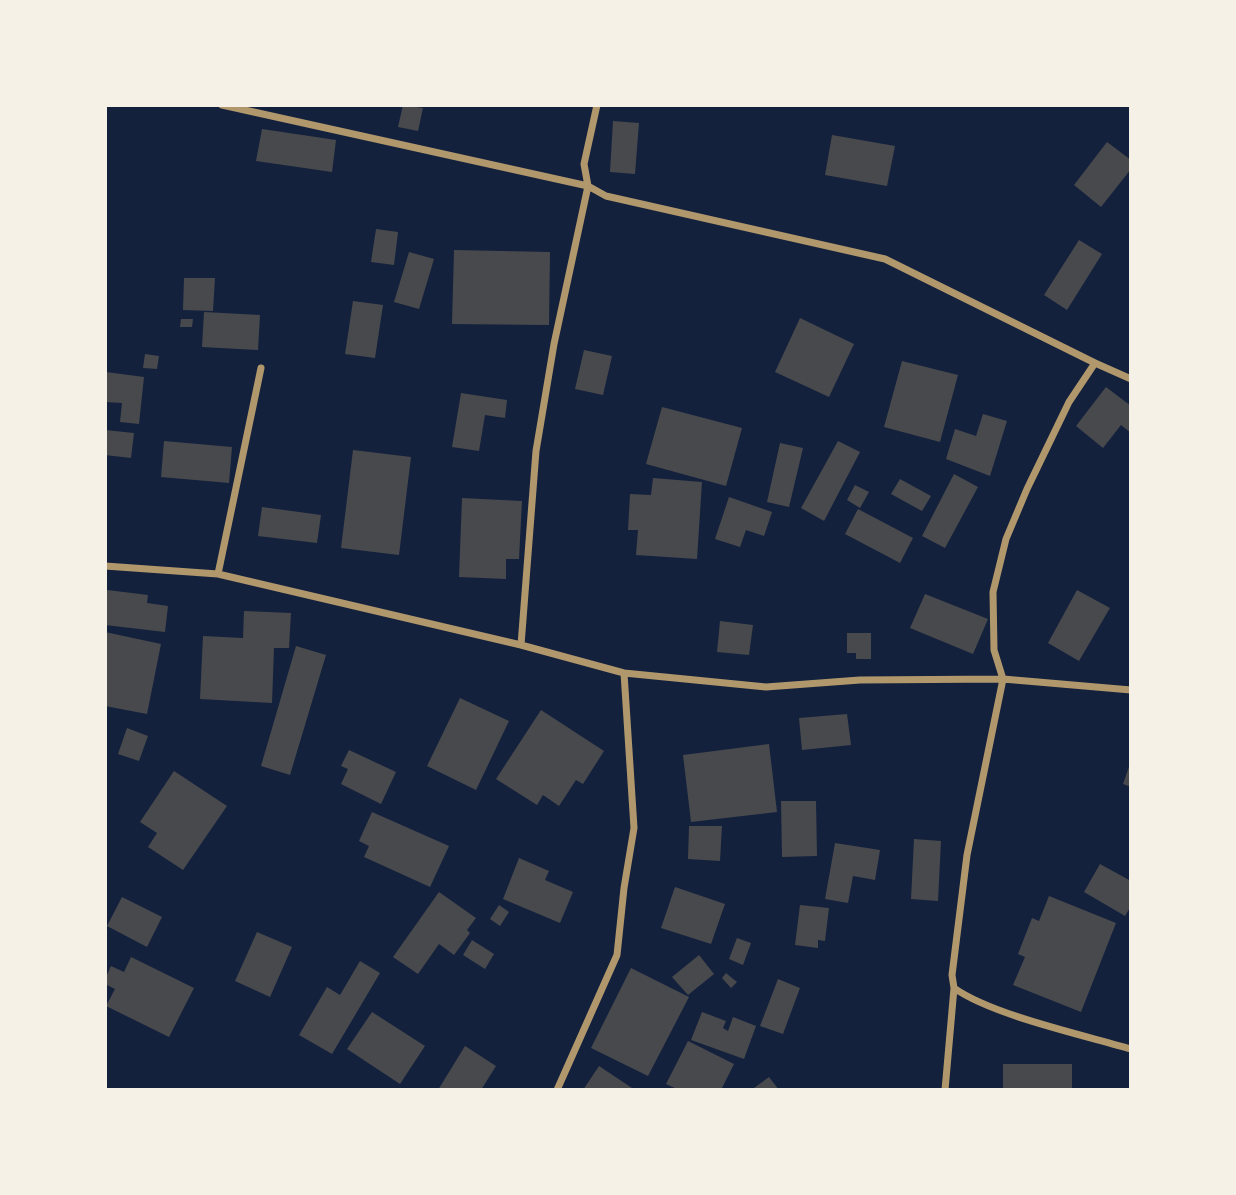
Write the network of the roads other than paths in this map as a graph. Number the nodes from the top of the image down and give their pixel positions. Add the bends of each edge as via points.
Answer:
1 (222, 105) edge
2 (597, 105) edge
3 (588, 186) junction
4 (1095, 363) junction
5 (261, 368) dead end
6 (1131, 379) edge
7 (105, 566) edge
8 (218, 574) junction
9 (521, 645) junction
10 (624, 673) junction
11 (1003, 679) junction
12 (1131, 690) edge
13 (954, 988) junction
14 (1131, 1049) edge
15 (558, 1090) edge
16 (945, 1090) edge

1 - 3 street
2 - 3 street via 584,164
3 - 4 street via 606,196 885,260
3 - 9 street via 536,451
4 - 6 street
4 - 11 street via 1049,440 1006,539 993,592 991,624
5 - 8 street
7 - 8 street
8 - 9 street
9 - 10 street
10 - 11 street via 766,687 860,680
10 - 15 street via 634,828 617,955
11 - 12 street
11 - 13 street via 967,855
13 - 14 street via 1003,1010
13 - 16 street

